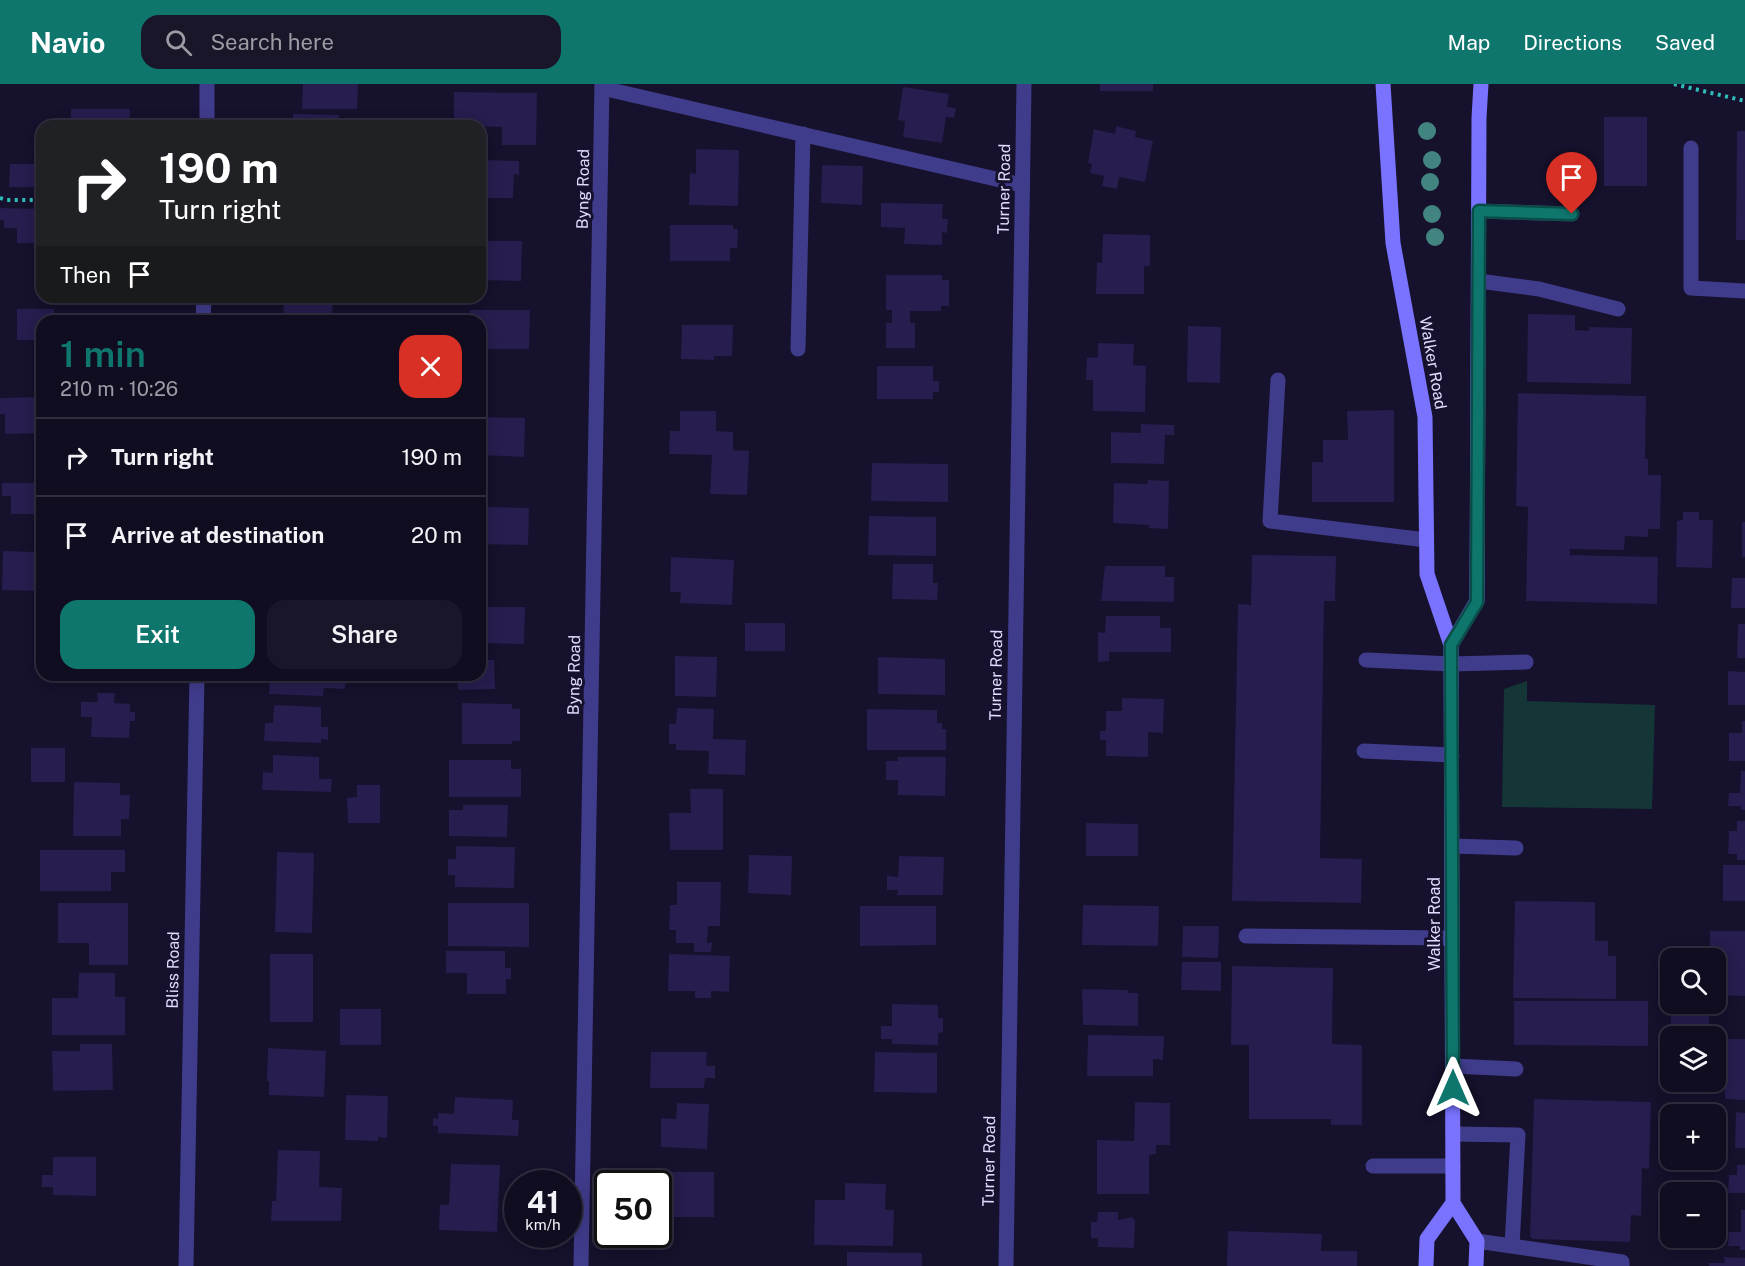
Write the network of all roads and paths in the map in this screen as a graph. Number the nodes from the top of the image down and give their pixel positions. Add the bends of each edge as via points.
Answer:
1 (207, 84) edge
2 (1024, 84) edge
3 (1383, 84) edge
4 (1481, 84) edge
5 (1674, 84) edge
6 (602, 86) edge
7 (1745, 101) edge
8 (207, 120) edge
9 (803, 134) junction
10 (1691, 148) dead end
11 (1022, 185) junction
12 (0, 198) edge
13 (36, 200) edge
14 (1479, 211) junction
15 (1572, 214) dead end
16 (1479, 281) junction
17 (1745, 291) edge
18 (1618, 309) dead end
19 (798, 349) dead end
20 (1278, 380) dead end
21 (1426, 540) junction
22 (1451, 645) junction
23 (1366, 660) dead end
24 (1526, 662) dead end
25 (1452, 664) junction
26 (197, 681) edge
27 (1364, 751) dead end
28 (1452, 755) junction
29 (1452, 846) junction
30 (1516, 848) dead end
31 (1246, 936) dead end
32 (1452, 938) junction
33 (1453, 1066) junction
34 (1516, 1069) dead end
35 (1453, 1134) junction
36 (1373, 1166) dead end
37 (1452, 1166) junction
38 (1453, 1203) junction
39 (1477, 1241) junction
40 (1512, 1246) junction
41 (186, 1266) edge
42 (581, 1266) edge
43 (1005, 1266) edge
44 (1426, 1266) edge
45 (1476, 1266) edge
46 (1622, 1266) edge

1 - 8 street
2 - 11 street, Turner Road
3 - 21 main road, Walker Road via 1393,243 1425,417
4 - 14 main road
5 - 7 path
6 - 9 street
6 - 42 street, Byng Road
9 - 11 street
9 - 19 street
10 - 17 street via 1691,288
11 - 43 street, Turner Road
12 - 13 path
14 - 15 street
14 - 16 main road
16 - 18 street via 1539,288
16 - 22 main road via 1477,602
20 - 21 street via 1270,521
21 - 22 main road, Walker Road via 1426,574
22 - 25 main road, Walker Road
23 - 25 street
24 - 25 street
25 - 28 main road, Walker Road
26 - 41 street, Bliss Road
27 - 28 street
28 - 29 main road, Walker Road
29 - 30 street
29 - 32 main road, Walker Road
31 - 32 street
32 - 33 main road, Walker Road
33 - 34 street
33 - 35 main road, Walker Road
35 - 37 main road, Walker Road
35 - 40 street via 1518,1136
36 - 37 street
37 - 38 main road, Walker Road
38 - 39 main road
38 - 44 main road via 1427,1239
39 - 40 street
39 - 45 main road
40 - 46 street via 1622,1262

